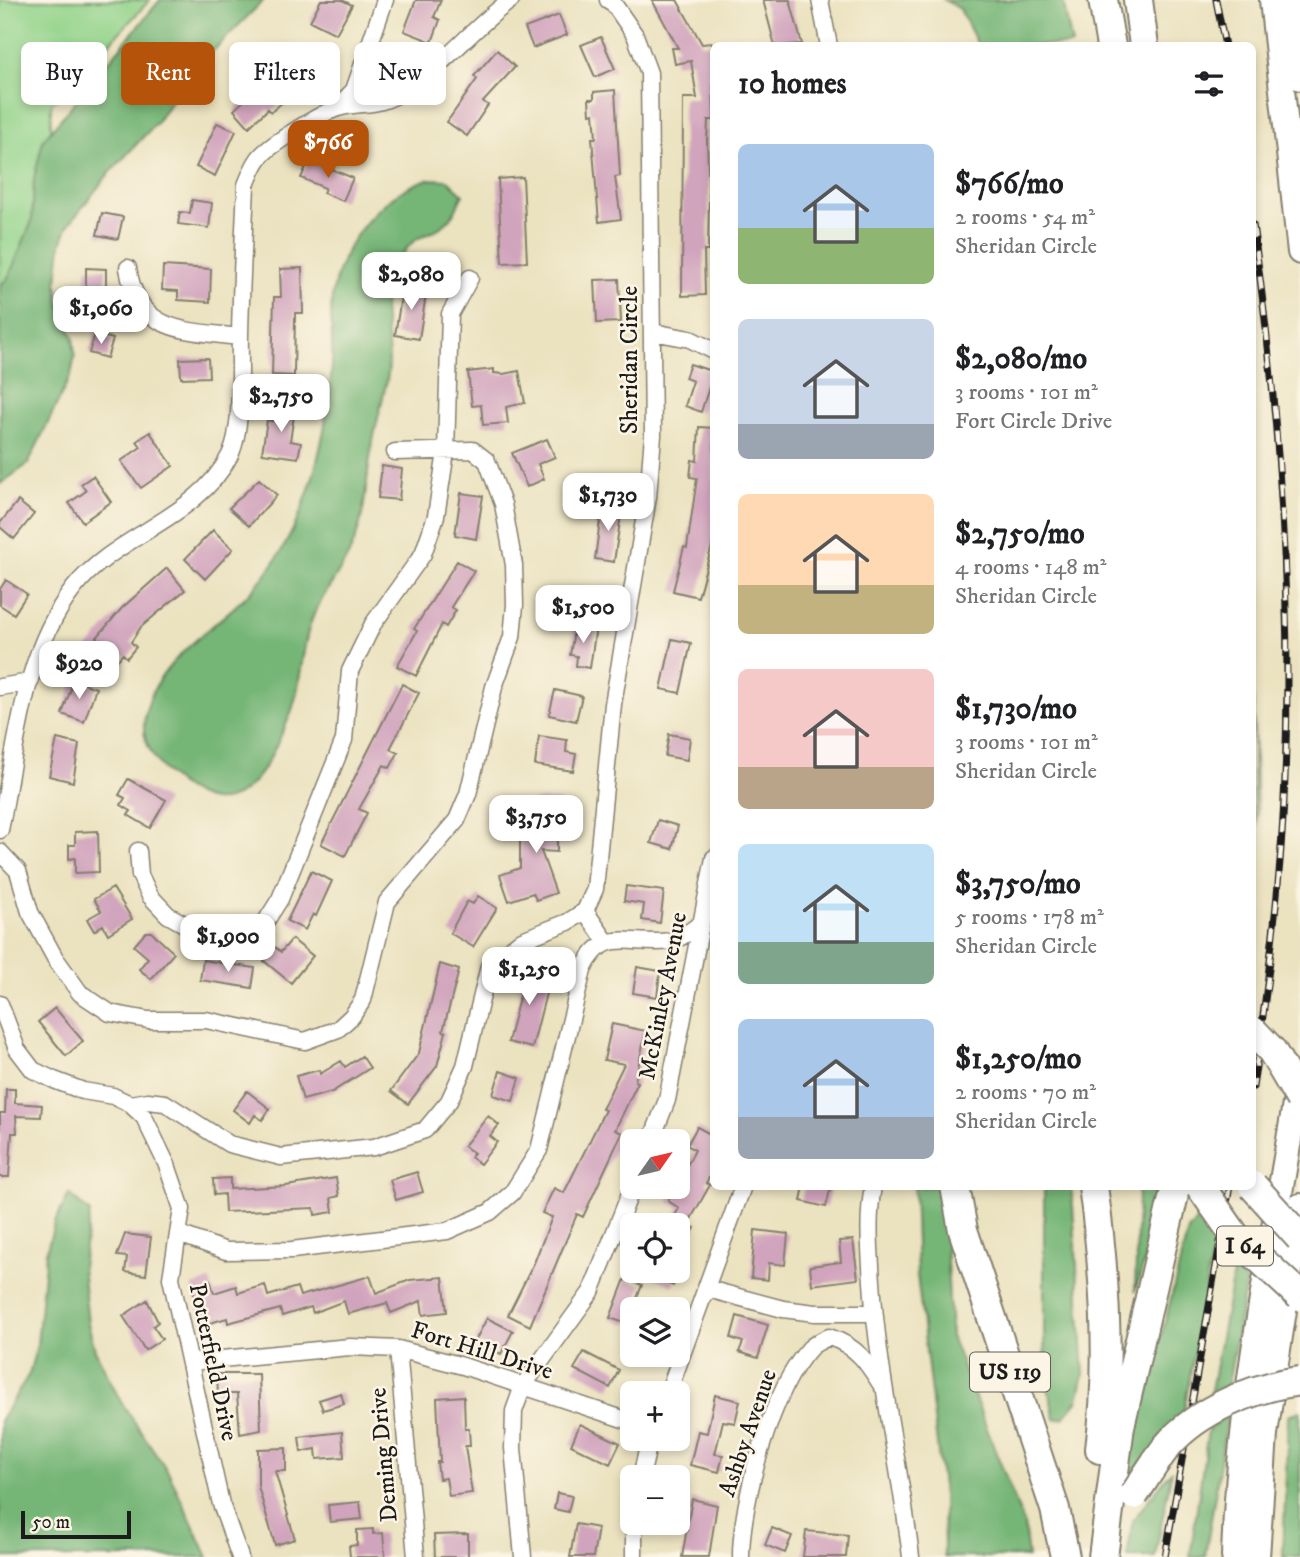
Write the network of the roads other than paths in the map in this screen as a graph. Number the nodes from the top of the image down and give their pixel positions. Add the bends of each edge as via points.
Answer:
1 (386, 0) edge
2 (511, 0) edge
3 (608, 0) edge
4 (820, 0) edge
5 (1103, 0) edge
6 (1138, 0) edge
7 (1272, 0) edge
8 (1292, 0) edge
9 (828, 42) edge
10 (1110, 42) edge
11 (1143, 42) edge
12 (1300, 78) edge
13 (338, 108) junction
14 (1300, 252) edge
15 (128, 268) dead end
16 (470, 278) dead end
17 (653, 332) junction
18 (239, 337) junction
19 (710, 349) edge
20 (395, 452) dead end
21 (446, 452) junction
22 (30, 682) junction
23 (0, 687) edge
24 (0, 830) edge
25 (138, 851) dead end
26 (0, 852) edge
27 (710, 877) edge
28 (585, 911) junction
29 (699, 925) junction
30 (606, 941) junction
31 (0, 1004) edge
32 (1256, 1034) edge
33 (17, 1049) junction
34 (0, 1052) edge
35 (1300, 1072) edge
36 (1300, 1099) edge
37 (130, 1104) junction
38 (655, 1129) edge
39 (1256, 1189) edge
40 (742, 1190) edge
41 (872, 1190) edge
42 (956, 1190) edge
43 (1093, 1190) edge
44 (1176, 1190) edge
45 (1203, 1190) edge
46 (628, 1199) edge
47 (1300, 1206) edge
48 (179, 1234) junction
49 (1300, 1238) edge
50 (708, 1289) junction
51 (1300, 1296) edge
52 (815, 1313) junction
53 (874, 1313) junction
54 (829, 1338) junction
55 (398, 1349) junction
56 (190, 1362) junction
57 (672, 1381) edge
58 (1300, 1381) edge
59 (523, 1386) junction
60 (885, 1391) junction
61 (620, 1418) edge
62 (634, 1535) edge
63 (240, 1557) edge
64 (416, 1557) edge
65 (523, 1557) edge
66 (634, 1557) edge
67 (741, 1557) edge
68 (911, 1557) edge
69 (1065, 1557) edge
70 (1083, 1557) edge
71 (1102, 1557) edge
72 (1110, 1557) edge
73 (1234, 1557) edge
74 (1257, 1557) edge

1 - 13 street via 354,90
2 - 13 street via 488,16 442,64 403,92 374,105
3 - 17 street, Sheridan Circle via 635,35 649,73
4 - 9 street
5 - 10 highway
6 - 11 highway
7 - 14 main road
8 - 12 main road
13 - 18 street via 260,157 246,185
15 - 18 street via 140,305 155,320 176,329
16 - 21 street via 450,314
17 - 19 street via 690,339
17 - 28 street, Sheridan Circle via 648,497 613,704 595,889
18 - 22 street via 231,452 217,477 74,587 47,631
20 - 21 street
21 - 25 street via 436,516 423,554 373,624 350,671 344,740 281,900 263,926 248,939 229,941 193,931 150,896 139,875
21 - 26 street via 472,450 487,461 503,504 514,565 512,637 457,820 387,902 363,1000 338,1029 305,1041 206,1020 148,1020 110,1013 80,993 55,958 30,912 18,871
22 - 23 street
22 - 24 street
27 - 29 street, McKinley Avenue
28 - 30 street
28 - 37 street via 522,940 489,966 465,1066 449,1101 425,1130 374,1147 281,1157 229,1144 165,1103
29 - 30 street via 671,941
29 - 38 street, McKinley Avenue via 667,1100
30 - 48 street via 591,954 583,970 539,1150 512,1193 490,1212 447,1231 292,1250 226,1251
31 - 33 street
32 - 36 highway, bridge via 1272,1051
33 - 34 street
33 - 37 street via 33,1070
35 - 73 main road via 1254,1342 1236,1483
37 - 48 street, Potterfield Drive via 144,1117 167,1165 182,1209
39 - 49 highway, I 64, bridge
40 - 50 street
41 - 53 street via 868,1215
42 - 69 highway, US 119 via 963,1230 1055,1509
43 - 70 highway via 1105,1352 1104,1418
44 - 71 highway via 1121,1426
45 - 51 highway, I 64, bridge via 1235,1236
46 - 59 street via 591,1292
47 - 74 main road via 1265,1434
48 - 56 street, Potterfield Drive via 171,1278
50 - 52 street
50 - 57 street
52 - 53 street
52 - 54 street
53 - 60 street
54 - 60 street via 849,1343 864,1357
54 - 67 street, Ashby Avenue via 812,1345 780,1396 749,1494
55 - 56 street, Fort Hill Drive via 350,1348
55 - 59 street, Fort Hill Drive
55 - 64 street, Deming Drive
56 - 63 street, Potterfield Drive via 221,1504
58 - 72 highway, bridge via 1253,1391 1222,1405 1170,1443 1134,1494
59 - 61 street, Fort Hill Drive
59 - 65 street via 514,1411 513,1448
60 - 68 street
62 - 66 street

